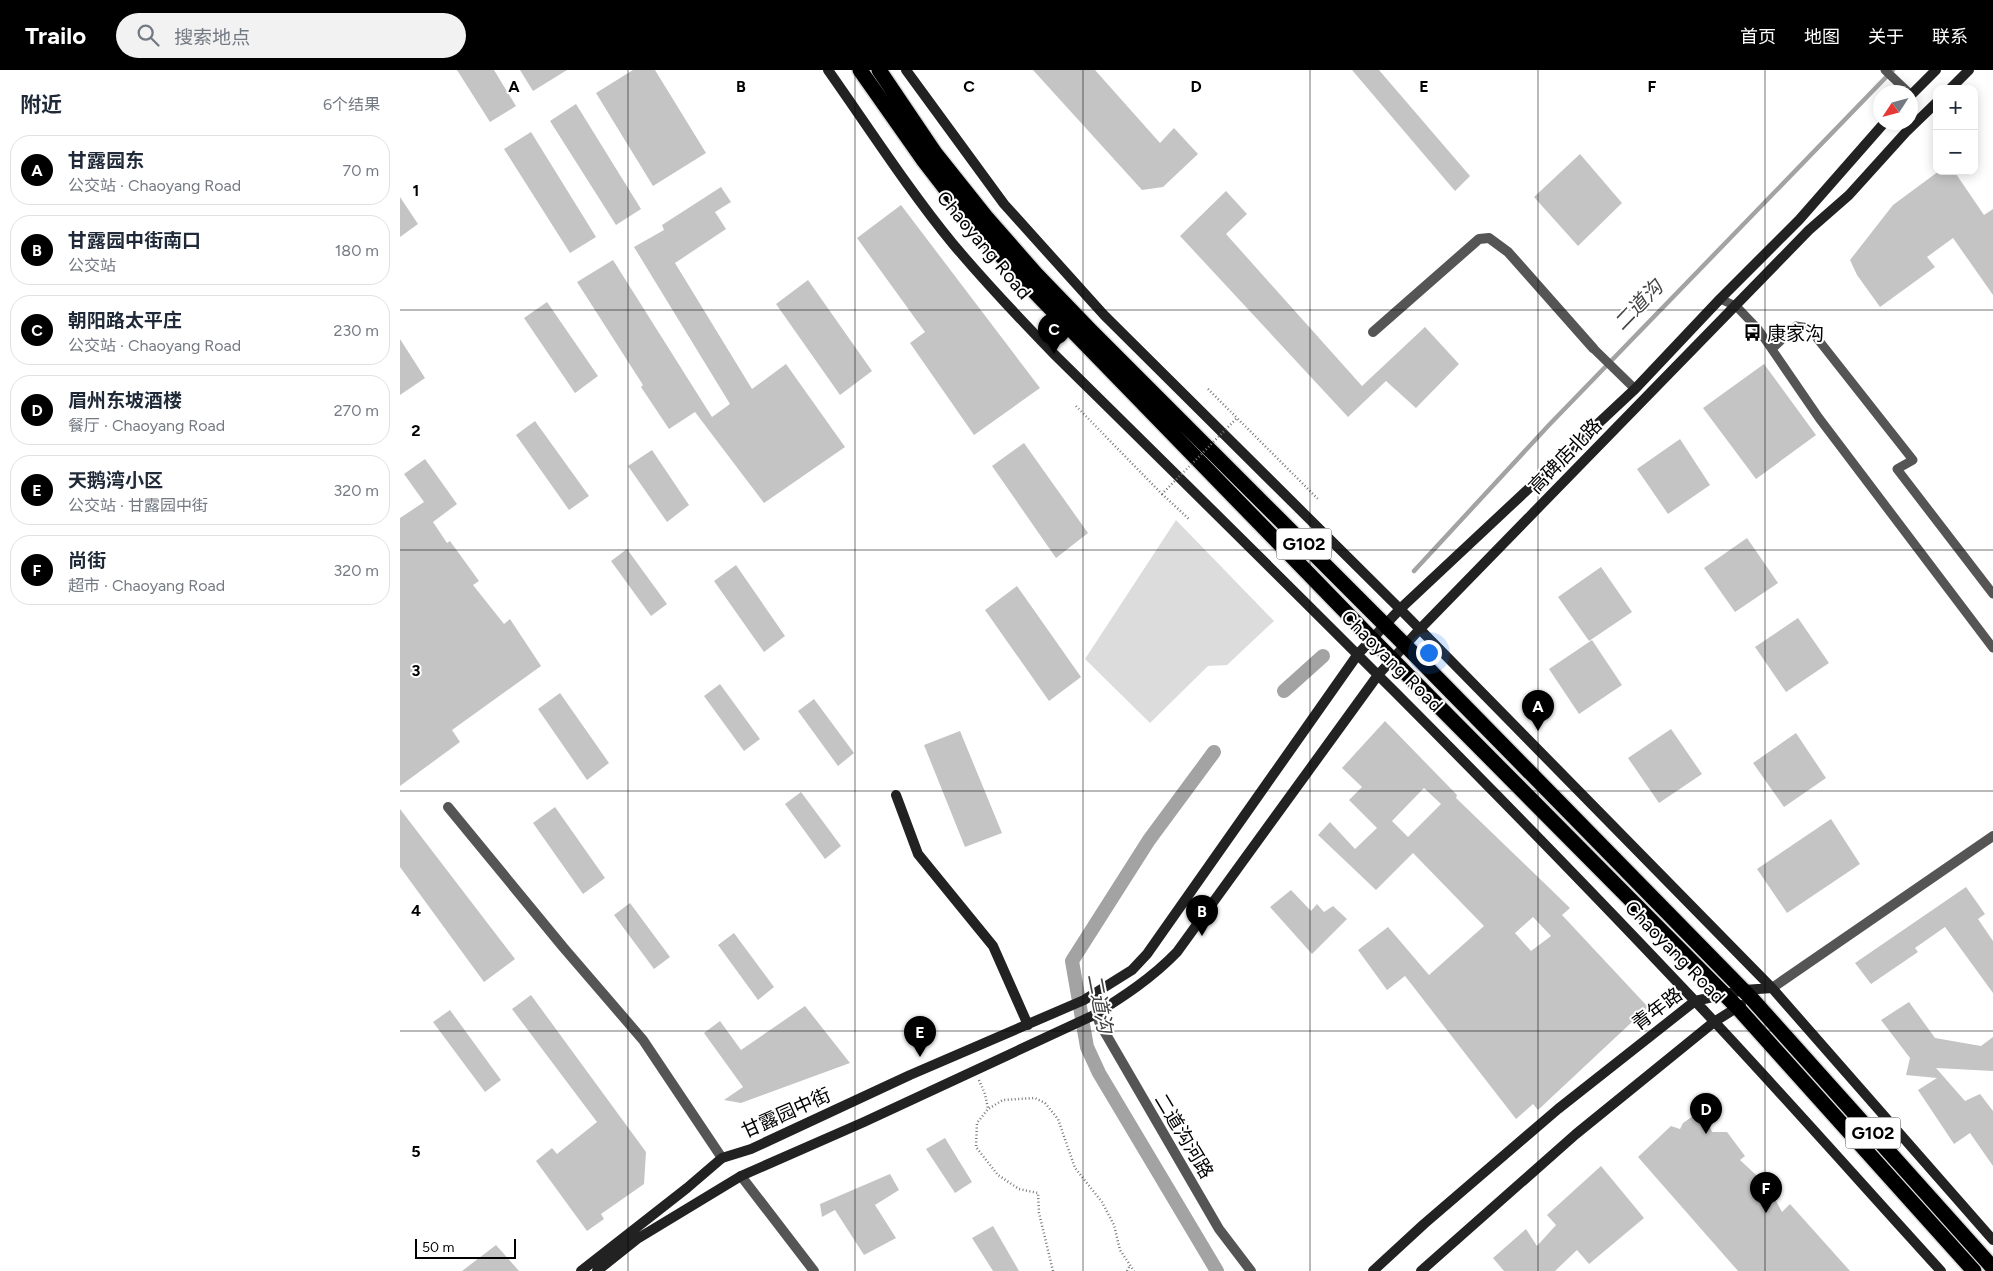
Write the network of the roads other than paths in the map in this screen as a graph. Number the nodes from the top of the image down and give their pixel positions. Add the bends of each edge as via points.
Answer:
1 (828, 70) edge
2 (860, 70) edge
3 (879, 70) edge
4 (906, 70) edge
5 (1885, 70) edge
6 (1936, 70) edge
7 (1969, 70) edge
8 (1900, 85) edge
9 (1954, 85) edge
10 (1918, 87) edge
11 (1933, 106) edge
12 (1878, 130) edge
13 (1720, 299) junction
14 (1736, 306) junction
15 (1373, 332) dead end
16 (1593, 348) joint
17 (1772, 349) junction
18 (1635, 389) junction
19 (1993, 594) edge
20 (1400, 610) junction
21 (1386, 625) junction
22 (1419, 630) junction
23 (1372, 639) junction
24 (1405, 645) junction
25 (1993, 648) edge
26 (1358, 654) junction
27 (1393, 659) junction
28 (1378, 675) junction
29 (896, 795) dead end
30 (448, 807) dead end
31 (1993, 836) edge
32 (1772, 988) junction
33 (1724, 994) junction
34 (1748, 994) junction
35 (1084, 1000) joint
36 (1695, 1001) junction
37 (1736, 1007) junction
38 (1094, 1014) junction
39 (1714, 1022) junction
40 (1028, 1025) junction
41 (722, 1158) junction
42 (741, 1176) junction
43 (1993, 1240) edge
44 (1993, 1268) edge
45 (580, 1271) edge
46 (598, 1271) edge
47 (814, 1271) edge
48 (1251, 1271) edge
49 (1373, 1271) edge
50 (1421, 1271) edge
51 (1941, 1271) edge
52 (1974, 1271) edge

1 - 26 street, Chaoyang Road via 952,243 1003,302
2 - 23 highway, Chaoyang Road / G102 via 982,234 1086,346
3 - 21 highway, Chaoyang Road / G102 via 935,153 1036,274
4 - 20 street via 1004,204 1053,260
5 - 8 lane
6 - 10 street
7 - 9 street
11 - 14 street, 高碑店北路 via 1849,195 1809,230
12 - 13 street, 高碑店北路 via 1799,220
13 - 14 lane
13 - 18 street, 高碑店北路
14 - 17 lane
14 - 22 street, 高碑店北路
15 - 16 street via 1479,239 1489,238 1508,252
16 - 18 lane
17 - 19 lane via 1796,326 1809,328 1913,460 1898,468
17 - 25 lane via 1819,418
18 - 20 street, 高碑店北路
20 - 21 street, 高碑店北路
20 - 22 street
21 - 23 street, 高碑店北路
21 - 24 highway, Chaoyang Road / G102
22 - 24 street, 高碑店北路
22 - 32 street
23 - 26 street, 高碑店北路
23 - 27 highway, Chaoyang Road / G102
24 - 27 street, 高碑店北路
24 - 34 highway, Chaoyang Road / G102
26 - 28 street, Chaoyang Road
26 - 35 street, 高碑店北路 via 1147,954 1132,970
27 - 28 street, 高碑店北路
27 - 33 highway, Chaoyang Road / G102
28 - 36 street, Chaoyang Road
28 - 38 street, 高碑店北路 via 1177,952 1142,984
29 - 40 street via 918,854 993,946
30 - 41 street via 643,1040
31 - 32 street
32 - 34 street, 青年路
32 - 43 street
33 - 34 street, 青年路
33 - 36 street, 青年路
33 - 37 highway, Chaoyang Road / G102
34 - 37 street, 青年路
34 - 44 highway, Chaoyang Road / G102
35 - 40 street, 甘露园中街
36 - 39 street, Chaoyang Road
36 - 49 street, 青年路 via 1558,1109
37 - 39 street, 青年路
37 - 52 highway, Chaoyang Road / G102
38 - 42 street, 甘露园中街
38 - 48 street, 二道沟河路 via 1219,1229
39 - 50 street, 青年路 via 1576,1134
39 - 51 street, Chaoyang Road
40 - 41 street, 甘露园中街 via 910,1075 751,1149
41 - 45 street, 甘露园中街
42 - 46 street, 甘露园中街 via 637,1239
42 - 47 street

